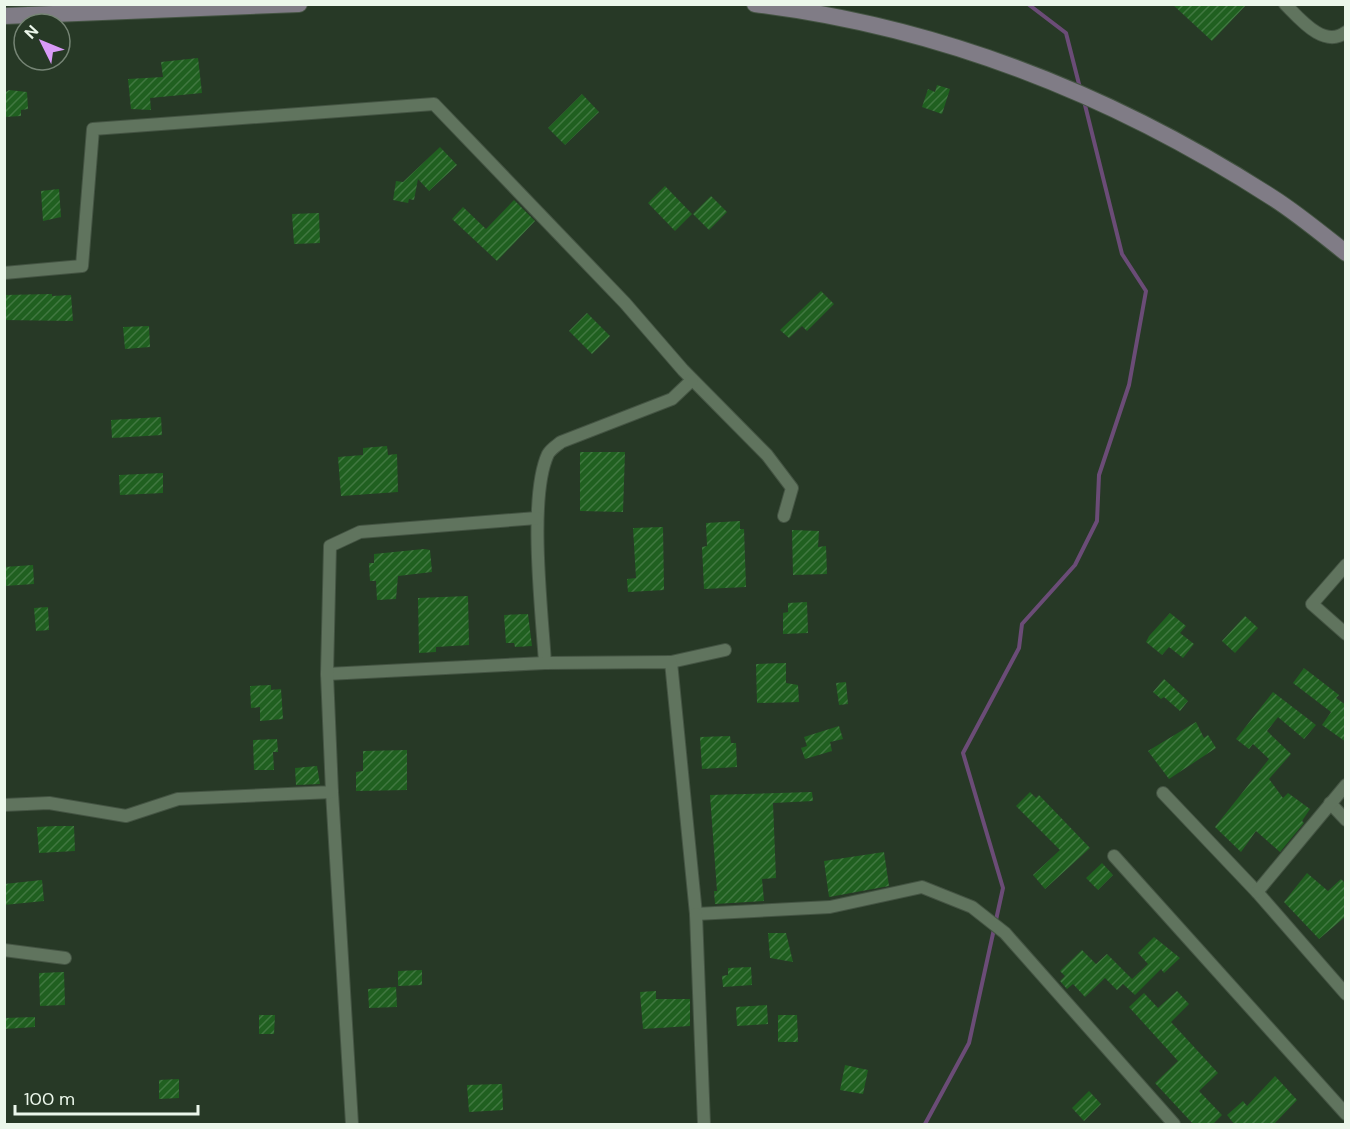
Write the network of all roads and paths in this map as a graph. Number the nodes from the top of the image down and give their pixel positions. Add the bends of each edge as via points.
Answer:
1 (299, 4) edge
2 (755, 4) edge
3 (1285, 4) edge
4 (4, 16) edge
5 (1346, 32) edge
6 (1346, 253) edge
7 (4, 273) edge
8 (692, 380) junction
9 (784, 516) dead end
10 (537, 518) junction
11 (1346, 565) edge
12 (1346, 634) edge
13 (725, 650) dead end
14 (670, 662) junction
15 (545, 663) junction
16 (327, 674) junction
17 (1346, 785) edge
18 (332, 792) junction
19 (1163, 793) dead end
20 (1330, 803) junction
21 (4, 805) edge
22 (1346, 820) edge
23 (1114, 856) dead end
24 (1257, 891) junction
25 (696, 914) junction
26 (4, 951) edge
27 (65, 958) dead end
28 (1346, 994) edge
29 (1346, 1114) edge
30 (352, 1125) edge
31 (704, 1125) edge
32 (1174, 1125) edge

1 - 4 main road
2 - 6 main road via 818,12 936,39 1037,76 1140,120 1274,199
3 - 5 street via 1323,37
7 - 8 street via 82,266 93,129 434,104 625,303
8 - 9 street via 767,455 792,488
8 - 10 street via 672,399 561,442 549,451
10 - 15 street
10 - 16 street via 360,532 330,546
11 - 12 street via 1312,604
13 - 14 street
14 - 15 street
14 - 25 street
15 - 16 street
16 - 18 street
17 - 20 street
18 - 21 street via 178,799 126,816 49,803
18 - 30 street
19 - 24 street
20 - 22 street
20 - 24 street
23 - 29 street
24 - 28 street
25 - 31 street
25 - 32 street via 830,907 922,887 972,907 1005,933
26 - 27 street

